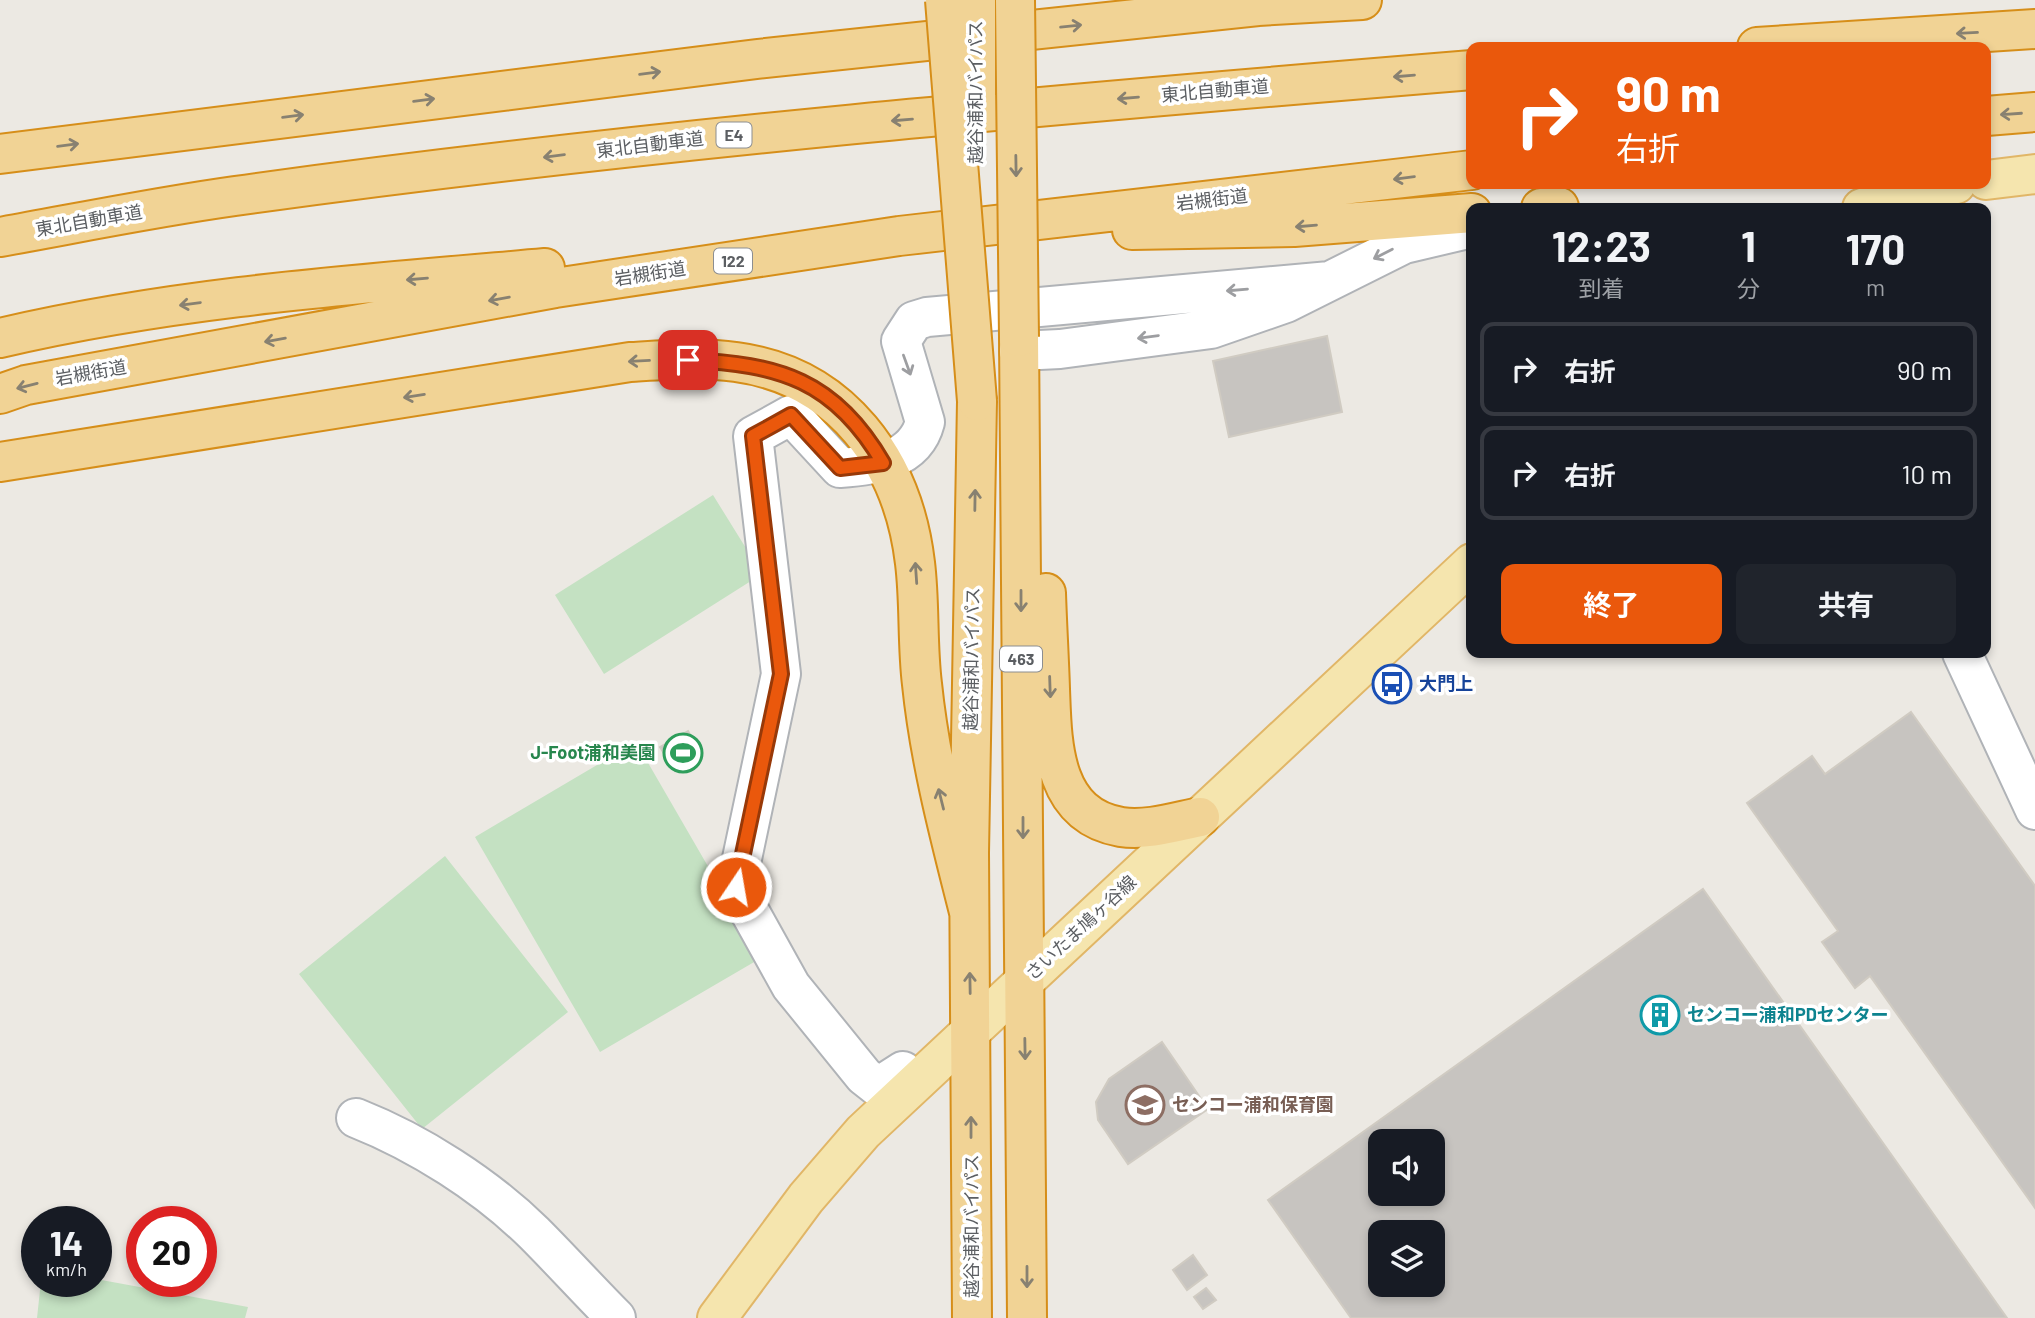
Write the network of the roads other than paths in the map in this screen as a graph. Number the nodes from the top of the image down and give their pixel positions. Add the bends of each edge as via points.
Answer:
1 (945, 0) edge
2 (976, 0) edge
3 (1015, 0) edge
4 (1362, 0) edge
5 (2035, 29) edge
6 (1834, 42) edge
7 (1466, 71) edge
8 (2035, 112) edge
9 (1991, 116) edge
10 (0, 154) edge
11 (1466, 171) edge
12 (2035, 174) edge
13 (1991, 179) edge
14 (1930, 189) edge
15 (1876, 203) edge
16 (1466, 213) edge
17 (1055, 218) junction
18 (1466, 229) edge
19 (899, 236) junction
20 (0, 237) edge
21 (1330, 281) junction
22 (0, 338) edge
23 (1019, 344) junction
24 (0, 394) edge
25 (977, 401) junction
26 (0, 462) edge
27 (883, 463) junction
28 (1466, 569) edge
29 (1964, 658) edge
30 (2035, 810) edge
31 (1200, 817) junction
32 (969, 912) junction
33 (1024, 981) junction
34 (971, 1031) junction
35 (903, 1071) dead end
36 (356, 1118) dead end
37 (616, 1318) edge
38 (717, 1318) edge
39 (972, 1318) edge
40 (1027, 1318) edge

1 - 25 highway, bridge
2 - 25 highway, 越谷浦和バイパス, bridge
3 -> 23 highway, 463, bridge
10 -> 4 highway via 757,59 1258,6
5 -> 6 highway
7 -> 20 highway, 東北自動車道 / E4 via 688,140 232,196
8 -> 9 highway
11 -> 17 highway, 岩槻街道 / 122
12 - 13 main road
14 - 15 main road
16 -> 17 highway via 1294,227 1142,232
17 - 19 highway, 岩槻街道 / 122
18 -> 21 street via 1404,244
19 -> 22 highway via 283,291 75,320
19 -> 24 highway, 岩槻街道 / 122 via 555,288 26,385
21 -> 23 street via 1286,303 1210,329 1060,349
21 -> 27 street via 914,321 901,341 902,353 925,422 914,444
23 -> 31 highway via 1045,576 1056,767 1068,794 1097,819 1121,827 1149,827
23 -> 33 highway, 463
32 -> 25 highway, 越谷浦和バイパス
27 -> 26 highway via 839,407 810,384 735,362 688,360 630,362
32 -> 27 highway via 934,774 922,683 915,562 905,515
27 - 35 street via 840,468 791,415 753,436 781,674 736,887 791,986 864,1076 878,1087
28 - 31 main road, さいたま鳩ヶ谷線
29 - 30 street
31 - 33 main road, さいたま鳩ヶ谷線
34 -> 32 highway, 越谷浦和バイパス
33 - 34 main road, さいたま鳩ヶ谷線
33 -> 40 highway, 463
34 - 38 main road, さいたま鳩ヶ谷線 via 863,1132 806,1198
39 -> 34 highway, 越谷浦和バイパス
36 - 37 street via 440,1159 532,1231

